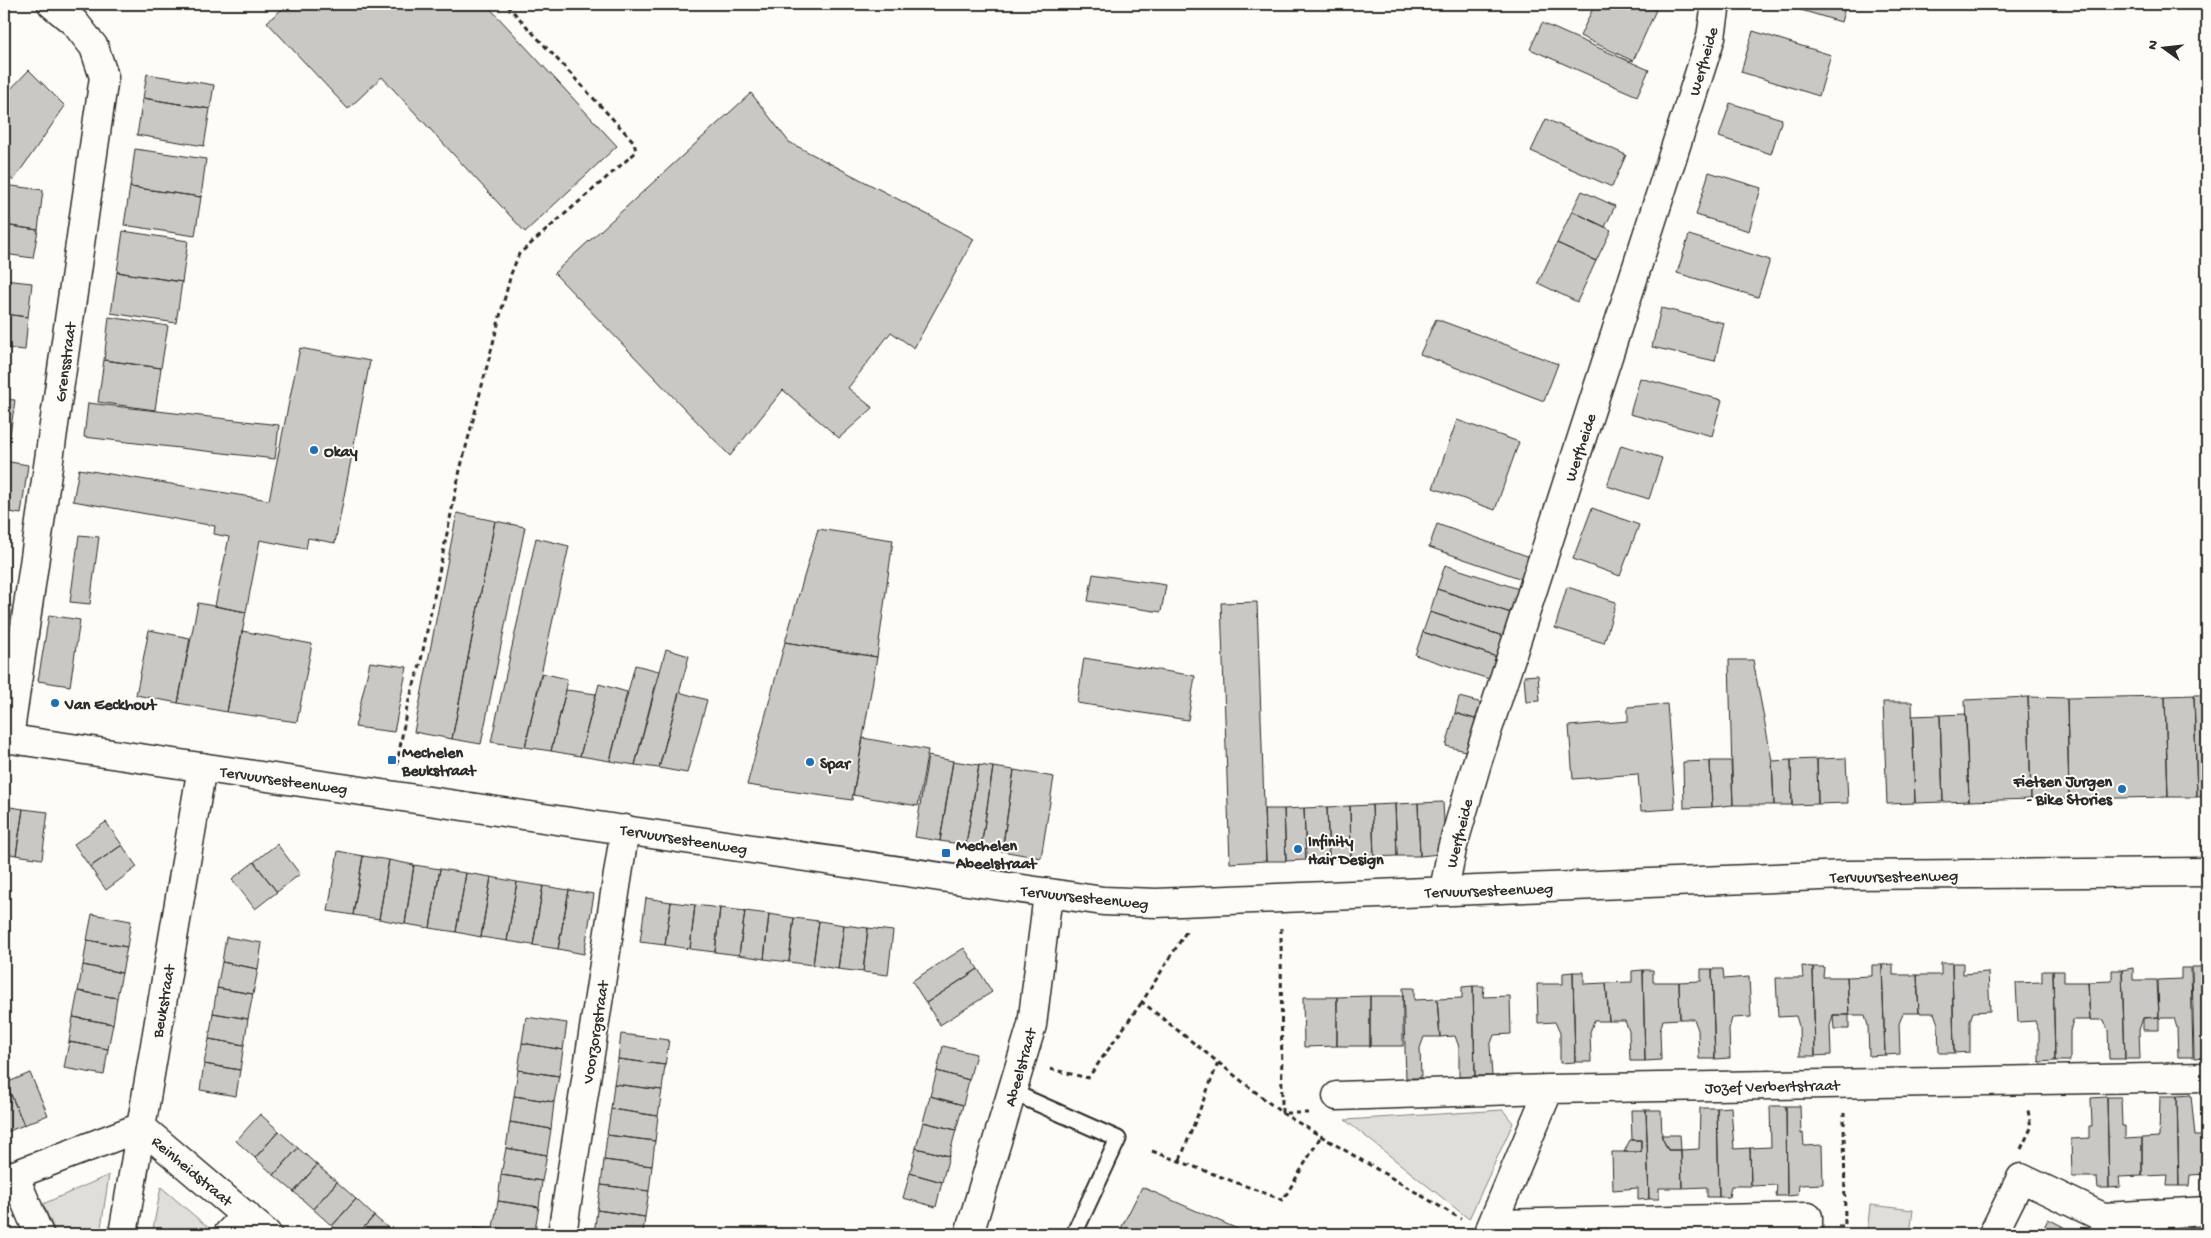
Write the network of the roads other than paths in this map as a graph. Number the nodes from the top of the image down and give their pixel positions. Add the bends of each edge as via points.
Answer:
1 (52, 4) edge
2 (1716, 4) edge
3 (6, 738) edge
4 (202, 767) junction
5 (625, 829) junction
6 (2207, 872) edge
7 (1444, 890) junction
8 (1048, 894) junction
9 (2207, 1077) edge
10 (1549, 1089) junction
11 (1012, 1092) junction
12 (1337, 1096) road end
13 (141, 1127) junction
14 (9, 1177) edge
15 (2207, 1211) edge
16 (2100, 1217) junction
17 (237, 1225) edge
18 (1491, 1229) edge
19 (1808, 1231) edge
20 (39, 1234) edge
21 (123, 1234) edge
22 (267, 1234) edge
23 (562, 1234) edge
24 (969, 1234) edge
25 (1074, 1234) edge
26 (1993, 1234) edge
27 (2138, 1234) edge

1 - 3 street, Grensstraat via 94,47 104,77
2 - 7 street, Werfheide via 1711,37 1476,766
3 - 4 street, Tervuursesteenweg
4 - 5 street, Tervuursesteenweg
4 - 13 street, Beukstraat
5 - 8 street, Tervuursesteenweg
5 - 23 street, Voorzorgstraat
6 - 7 street, Tervuursesteenweg via 1846,875
7 - 8 street, Tervuursesteenweg via 1156,903
8 - 11 street, Abeelstraat via 1032,1024
9 - 10 street, Jozef Verbertstraat
10 - 12 street, Jozef Verbertstraat
10 - 18 street
11 - 24 street, Abeelstraat
11 - 25 lane via 1118,1138
13 - 14 street
13 - 17 street, Reinheidstraat
13 - 21 street, Beukstraat
14 - 20 street
15 - 16 street
16 - 26 street via 2021,1178
16 - 27 street
17 - 22 street, Reinheidstraat
18 - 19 street via 1808,1218

